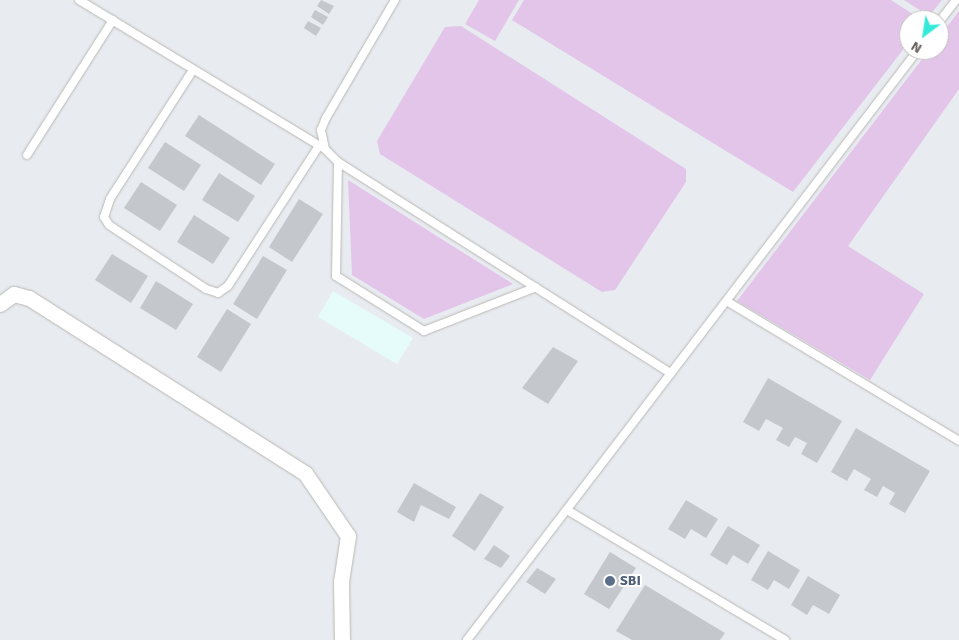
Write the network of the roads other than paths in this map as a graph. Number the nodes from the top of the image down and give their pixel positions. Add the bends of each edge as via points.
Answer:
1 (79, 0) edge
2 (395, 0) edge
3 (956, 0) edge
4 (948, 10) edge
5 (113, 20) junction
6 (910, 60) edge
7 (193, 70) junction
8 (322, 147) junction
9 (27, 155) dead end
10 (338, 162) junction
11 (536, 287) junction
12 (728, 302) junction
13 (0, 304) edge
14 (671, 373) junction
15 (959, 441) edge
16 (567, 510) junction
17 (342, 640) edge
18 (467, 640) edge
19 (785, 640) edge

1 - 5 lane
2 - 8 lane via 326,118 321,130
3 - 4 lane
5 - 7 lane
5 - 9 lane
6 - 12 lane
7 - 8 lane
7 - 8 lane via 110,199 104,216 109,225 206,289 218,293 228,286
8 - 10 lane
10 - 11 lane
10 - 11 lane via 336,276 424,331
11 - 14 lane
12 - 14 lane
12 - 15 lane
13 - 17 street via 14,294 29,298 305,473 348,536 341,582
14 - 16 lane
16 - 18 lane
16 - 19 lane

